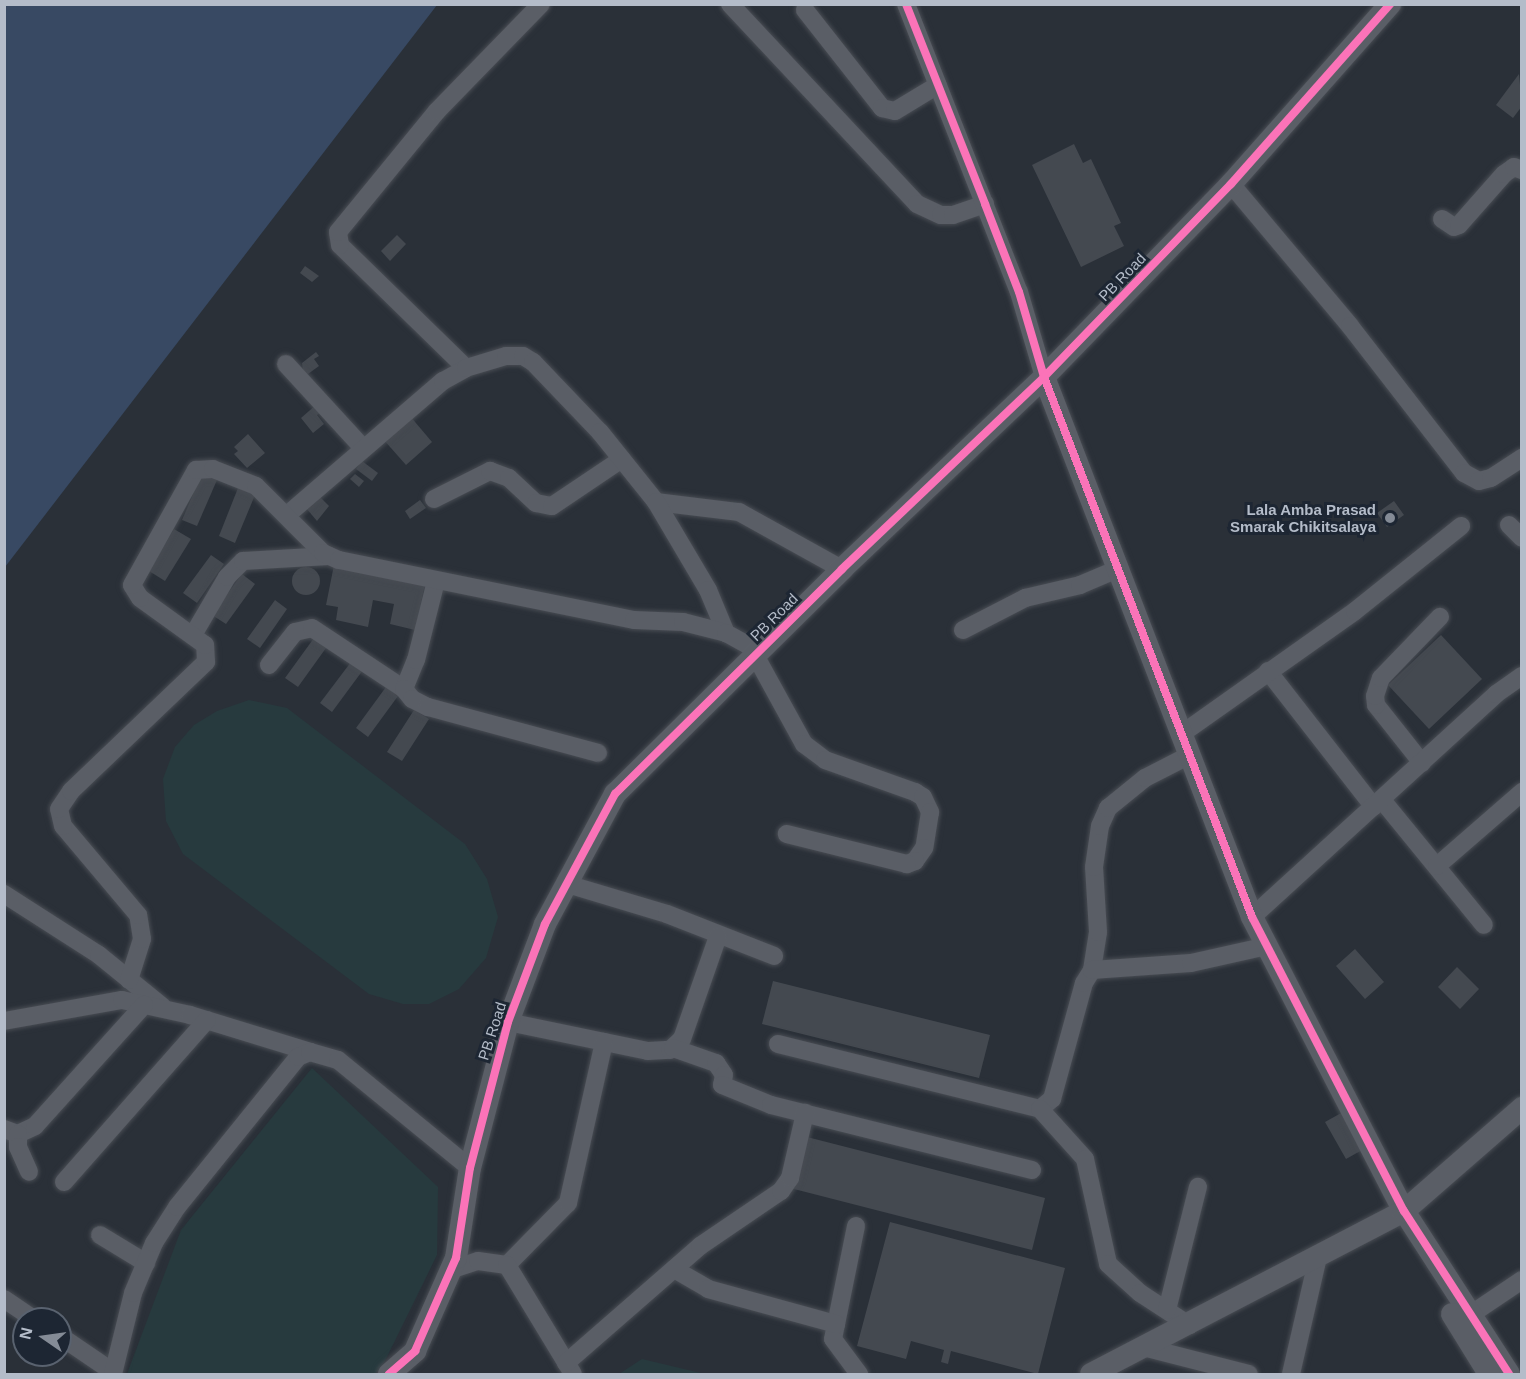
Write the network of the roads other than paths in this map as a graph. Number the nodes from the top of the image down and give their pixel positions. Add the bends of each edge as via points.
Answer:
1 (542, 4) edge
2 (730, 4) edge
3 (906, 4) edge
4 (1390, 4) edge
5 (805, 10) dead end
6 (938, 85) junction
7 (1521, 170) edge
8 (1231, 184) junction
9 (986, 204) junction
10 (1442, 219) dead end
11 (286, 364) dead end
12 (466, 368) junction
13 (1044, 376) junction
14 (363, 448) junction
15 (1521, 458) edge
16 (622, 459) junction
17 (435, 499) dead end
18 (656, 502) junction
19 (287, 515) junction
20 (1461, 526) dead end
21 (329, 556) junction
22 (842, 568) junction
23 (1120, 568) junction
24 (436, 581) junction
25 (1440, 617) dead end
26 (963, 630) dead end
27 (726, 633) junction
28 (193, 635) junction
29 (757, 653) junction
30 (269, 665) dead end
31 (1268, 670) junction
32 (1521, 676) edge
33 (404, 689) junction
34 (1180, 735) junction
35 (598, 753) dead end
36 (1188, 756) junction
37 (1422, 763) junction
38 (1521, 792) edge
39 (1378, 803) junction
40 (788, 834) dead end
41 (1437, 866) junction
42 (567, 884) junction
43 (4, 894) edge
44 (1252, 917) junction
45 (1484, 926) dead end
46 (718, 936) junction
47 (1267, 946) junction
48 (774, 956) dead end
49 (1092, 970) junction
50 (129, 980) junction
51 (144, 1005) junction
52 (167, 1010) junction
53 (207, 1020) junction
54 (4, 1021) edge
55 (508, 1023) junction
56 (604, 1042) junction
57 (778, 1044) dead end
58 (673, 1048) junction
59 (310, 1052) junction
60 (1521, 1108) edge
61 (1040, 1109) junction
62 (805, 1113) junction
63 (11, 1131) edge
64 (470, 1168) junction
65 (1032, 1170) dead end
66 (29, 1172) dead end
67 (64, 1182) dead end
68 (1198, 1188) dead end
69 (1397, 1215) junction
70 (856, 1226) dead end
71 (100, 1235) dead end
72 (1318, 1257) junction
73 (146, 1263) junction
74 (507, 1265) junction
75 (674, 1269) junction
76 (450, 1270) junction
77 (1521, 1280) edge
78 (1167, 1310) junction
79 (1470, 1315) junction
80 (836, 1324) junction
81 (1189, 1325) junction
82 (72, 1344) edge
83 (1147, 1348) junction
84 (570, 1369) edge
85 (113, 1373) edge
86 (389, 1374) edge
87 (859, 1374) edge
88 (1091, 1374) edge
89 (1249, 1374) edge
90 (1291, 1374) edge
91 (1489, 1374) edge
92 (1509, 1374) edge

1 - 12 street via 430,119 338,232 340,245
2 - 9 street via 917,204 935,213 953,215
3 - 6 street
4 - 8 street, PB Road
5 - 6 street via 882,108 895,111
6 - 9 street
7 - 10 street via 1514,167 1504,174 1459,225
8 - 13 street, PB Road
8 - 15 street via 1350,326 1464,473 1479,481 1491,478
9 - 13 street via 1019,292
11 - 14 street
12 - 14 street via 429,391
12 - 16 street via 513,354 533,362
13 - 22 street, PB Road
13 - 23 street
14 - 19 street
16 - 17 street via 552,506 536,503 509,478 489,471
16 - 18 street
18 - 22 street via 720,507 747,515
18 - 27 street via 708,590
19 - 21 street
19 - 28 street via 244,479 203,468 189,477 132,585 140,598
20 - 31 street via 1355,611
21 - 24 street
21 - 28 street via 243,561 227,577
22 - 29 street, PB Road
23 - 26 street via 1066,589 1025,598
23 - 34 street
24 - 27 street via 634,620 683,622
24 - 33 street via 416,660
25 - 37 street via 1381,678 1375,696 1376,705
27 - 29 street
28 - 50 street via 205,645 207,654 200,671 71,791 59,809 63,826 138,915 142,939
29 - 40 street via 804,744 825,760 915,792 923,797 930,812 924,848 915,861 907,864
29 - 42 street, PB Road via 615,794
30 - 33 street via 295,632 312,628
31 - 34 street
31 - 39 street
32 - 37 street
33 - 35 street via 412,699 428,707
34 - 36 street
36 - 44 street
36 - 49 street via 1145,778 1108,808 1100,826 1094,867 1098,932
37 - 39 street
38 - 41 street
39 - 41 street
39 - 44 street
41 - 45 street
42 - 46 street via 667,914
42 - 55 street, PB Road via 545,924
43 - 50 street via 40,914
44 - 47 street
46 - 48 street
46 - 58 street via 682,1039
47 - 49 street via 1191,963
47 - 69 street
49 - 61 street via 1084,983 1052,1099
50 - 52 street
51 - 52 street
51 - 54 street via 106,1001
51 - 63 street via 35,1126
52 - 53 street
53 - 59 street
53 - 67 street
55 - 56 street
55 - 64 street, PB Road
56 - 58 street via 661,1052
56 - 74 street via 568,1203
57 - 61 street
58 - 62 street via 717,1063 724,1075 722,1085
59 - 64 street via 338,1060
59 - 73 street via 298,1057 177,1207
60 - 69 street
61 - 78 street via 1085,1159 1108,1264
62 - 65 street
62 - 75 street via 790,1178 781,1191
63 - 66 street
64 - 76 street, PB Road
68 - 78 street
69 - 72 street
69 - 79 street
69 - 91 street
70 - 80 street
71 - 73 street
72 - 81 street
72 - 90 street
73 - 85 street via 133,1293
74 - 76 street via 478,1261
74 - 84 street
75 - 80 street via 708,1289
75 - 84 street
76 - 86 street, PB Road via 415,1351
77 - 79 street
78 - 81 street
79 - 92 street
80 - 87 street via 833,1339
81 - 83 street
82 - 85 street
83 - 88 street
83 - 89 street

